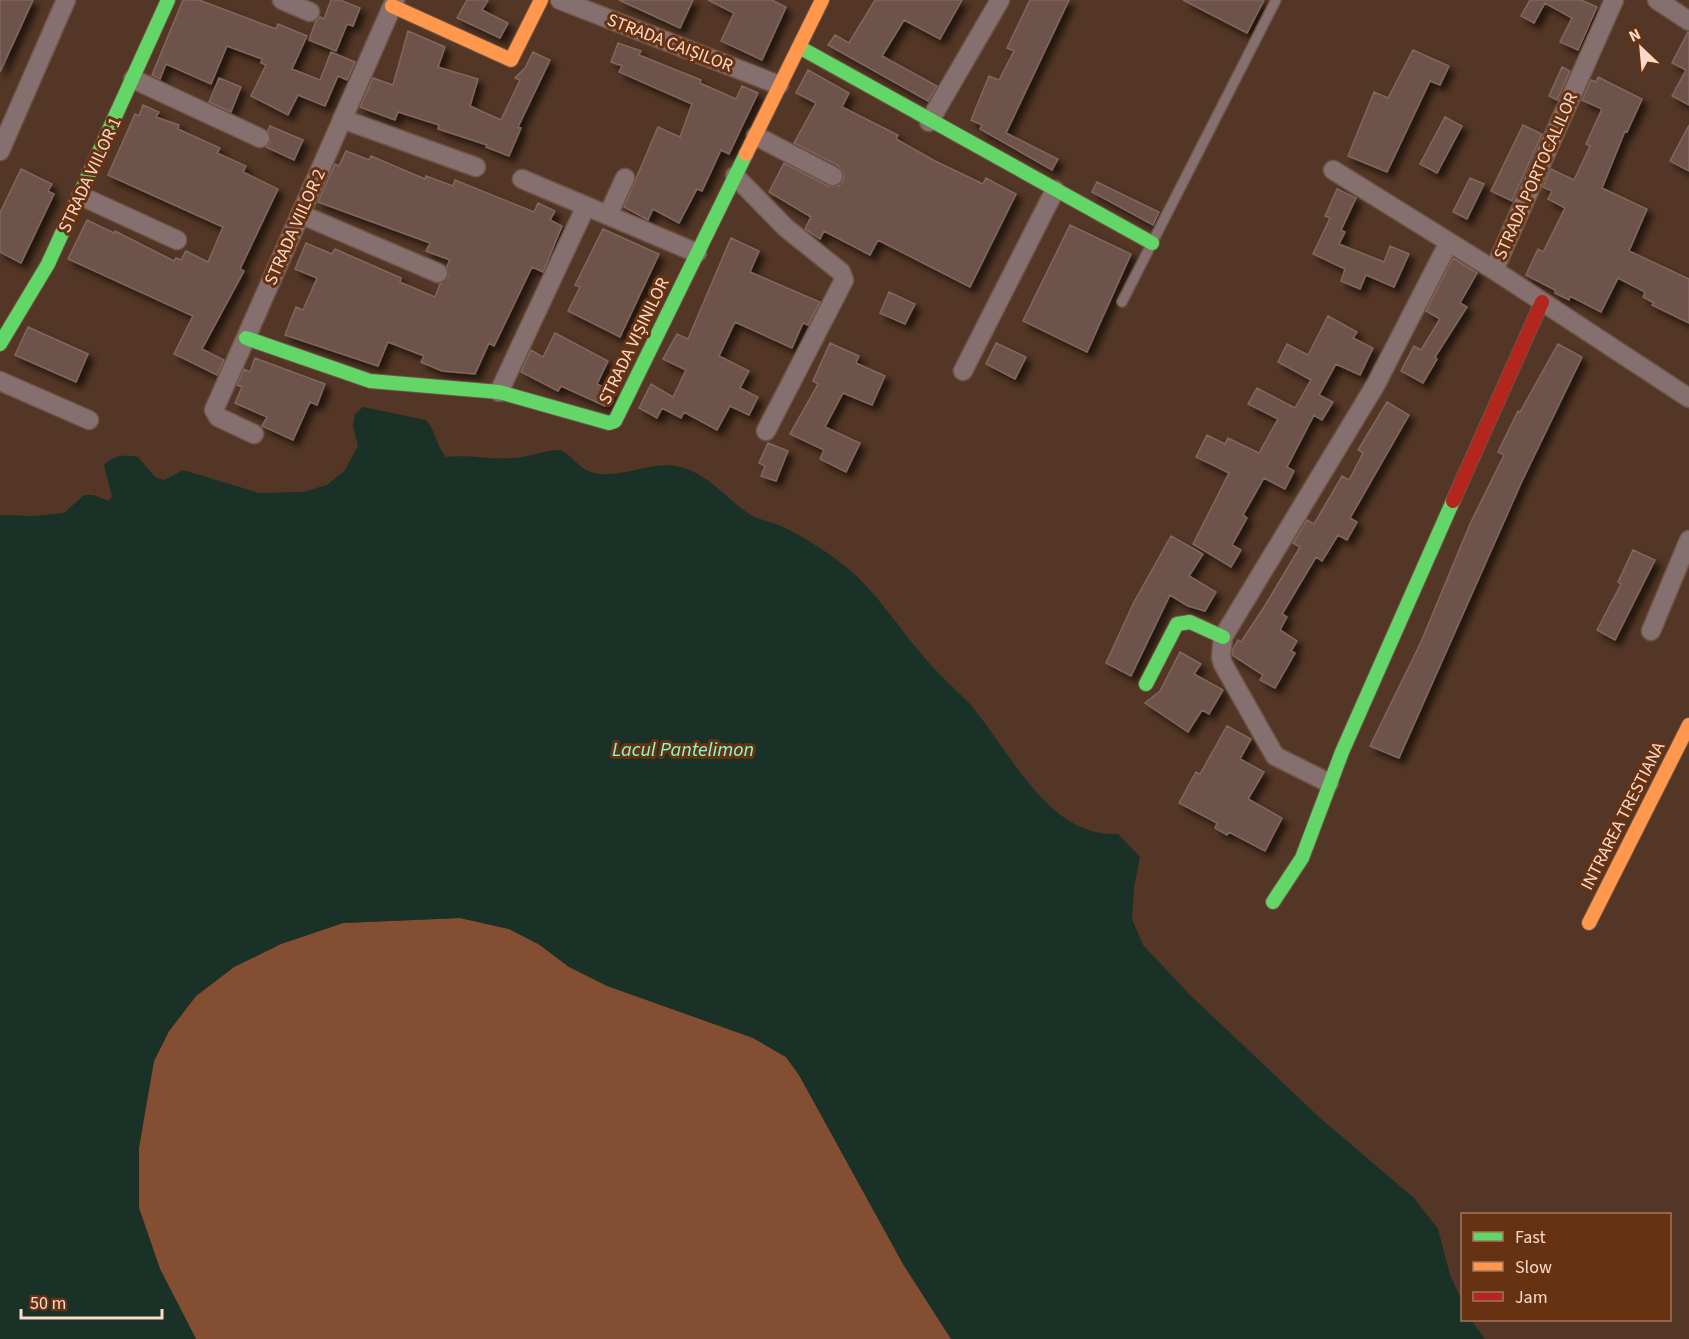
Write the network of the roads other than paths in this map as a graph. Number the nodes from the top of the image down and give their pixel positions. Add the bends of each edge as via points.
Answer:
1 (66, 0) edge
2 (168, 0) edge
3 (282, 0) edge
4 (540, 0) edge
5 (560, 0) edge
6 (822, 0) edge
7 (1000, 0) edge
8 (1276, 0) edge
9 (1614, 0) edge
10 (1657, 0) edge
11 (393, 3) edge
12 (310, 12) dead end
13 (1689, 21) edge
14 (798, 47) junction
15 (133, 79) junction
16 (779, 85) junction
17 (342, 119) junction
18 (929, 122) junction
19 (756, 136) junction
20 (260, 138) dead end
21 (0, 150) edge
22 (476, 166) dead end
23 (1333, 170) dead end
24 (735, 176) junction
25 (833, 176) dead end
26 (625, 178) dead end
27 (522, 179) dead end
28 (1055, 190) junction
29 (81, 196) junction
30 (586, 206) junction
31 (300, 214) junction
32 (608, 215) junction
33 (177, 240) dead end
34 (1449, 242) junction
35 (1152, 243) junction
36 (697, 253) junction
37 (1494, 270) junction
38 (438, 273) dead end
39 (1122, 302) dead end
40 (1542, 302) junction
41 (246, 338) junction
42 (0, 344) edge
43 (963, 371) dead end
44 (0, 381) edge
45 (499, 392) junction
46 (1689, 398) edge
47 (89, 420) dead end
48 (766, 431) dead end
49 (254, 434) dead end
50 (1689, 540) edge
51 (1652, 631) dead end
52 (1223, 637) junction
53 (1146, 684) dead end
54 (1689, 725) edge
55 (1329, 783) junction
56 (1273, 902) dead end
57 (1589, 924) dead end

1 - 21 street
2 - 15 street, STRADA VIILOR 1
3 - 12 street
4 - 11 street via 511,60
5 - 16 street, STRADA CAIȘILOR
6 - 14 street, STRADA VIȘINILOR
7 - 18 street
8 - 35 lane
9 - 37 street, STRADA PORTOCALILOR
10 - 13 street
11 - 17 street, STRADA VIILOR 2
14 - 16 street, STRADA VIȘINILOR
14 - 18 street
15 - 20 street
15 - 29 street, STRADA VIILOR 1
16 - 19 street, STRADA VIȘINILOR
17 - 22 street
17 - 31 street, STRADA VIILOR 2
18 - 28 street
19 - 24 street, STRADA VIȘINILOR
19 - 25 street
23 - 34 street
24 - 36 street, STRADA VIȘINILOR
24 - 48 street via 786,228 841,272 844,280
26 - 32 street
27 - 30 street
28 - 35 street
28 - 43 street
29 - 33 street
29 - 42 street, STRADA VIILOR 1 via 48,264
30 - 32 street
30 - 45 street
31 - 38 street
31 - 41 street, STRADA VIILOR 2
32 - 36 street
34 - 37 street
34 - 52 street via 1376,384
35 - 39 lane
36 - 45 street, STRADA VIȘINILOR via 615,421 609,423
37 - 40 street, STRADA PORTOCALILOR
40 - 46 street, STRADA PORTOCALILOR
40 - 55 street
41 - 45 street, STRADA VIȘINILOR via 370,381
41 - 49 street, STRADA VIILOR 2 via 214,410 218,417
44 - 47 street
50 - 51 street
52 - 53 street via 1190,622 1177,624
52 - 55 street via 1223,664 1268,747 1283,762
54 - 57 street, INTRAREA TRESTIANA
55 - 56 street via 1302,858

